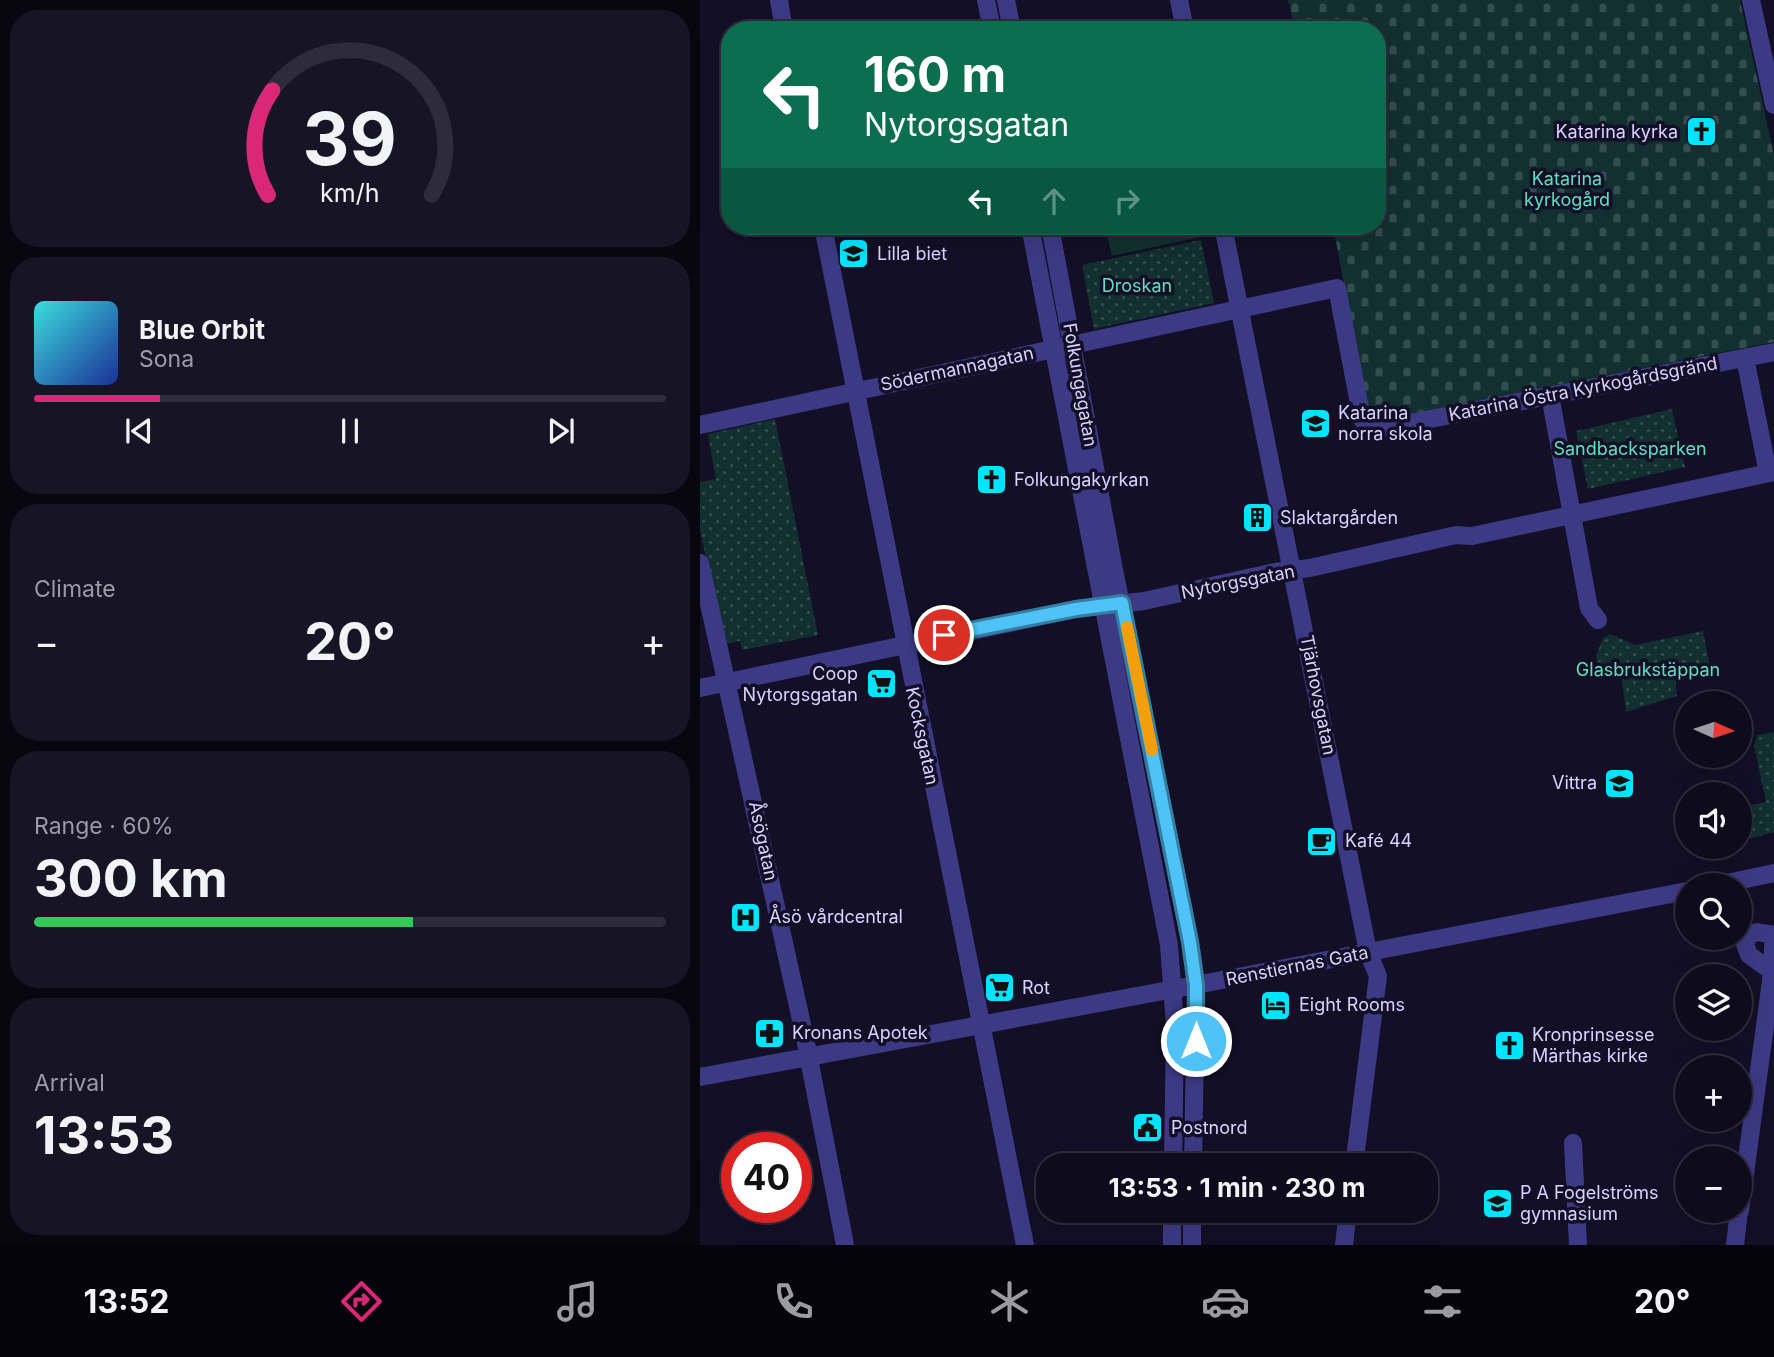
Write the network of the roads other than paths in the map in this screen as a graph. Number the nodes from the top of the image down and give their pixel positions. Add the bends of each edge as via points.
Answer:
1 (779, 0) edge
2 (986, 0) edge
3 (1006, 0) edge
4 (1180, 0) edge
5 (1751, 0) edge
6 (782, 21) edge
7 (990, 21) edge
8 (1010, 21) edge
9 (1184, 21) edge
10 (1774, 105) edge
11 (825, 235) edge
12 (1033, 235) edge
13 (1051, 235) edge
14 (1225, 235) edge
15 (1337, 288) joint
16 (1241, 308) junction
17 (1064, 347) junction
18 (1774, 352) edge
19 (1745, 358) junction
20 (855, 391) junction
21 (1550, 395) junction
22 (700, 425) edge
23 (1771, 472) edge
24 (1571, 513) junction
25 (700, 563) edge
26 (1294, 570) junction
27 (1122, 603) junction
28 (1102, 606) junction
29 (1598, 620) dead end
30 (904, 643) junction
31 (725, 682) junction
32 (700, 688) edge
33 (1774, 873) edge
34 (1752, 878) edge
35 (1675, 893) edge
36 (1774, 935) edge
37 (1368, 952) junction
38 (1770, 970) junction
39 (1196, 985) junction
40 (1174, 989) junction
41 (982, 1025) junction
42 (808, 1058) junction
43 (700, 1077) edge
44 (1573, 1143) dead end
45 (1749, 1146) edge
46 (1173, 1153) edge
47 (1193, 1153) edge
48 (1356, 1153) edge
49 (1172, 1223) edge
50 (1192, 1223) edge
51 (1347, 1223) edge
52 (1738, 1223) edge
53 (845, 1245) edge
54 (1025, 1245) edge
55 (1172, 1245) edge
56 (1192, 1245) edge
57 (1344, 1245) edge
58 (1578, 1245) edge
59 (1735, 1245) edge

1 - 6 street
2 - 7 street
3 - 8 street
4 - 9 street
5 - 10 street
11 - 20 street, Kocksgatan
12 - 17 street, Folkungagatan
13 - 17 street, Folkungagatan
14 - 16 street, Tjärhovsgatan
15 - 16 street, Södermannagatan
15 - 21 street, Katarina Östra Kyrkogårdsgränd via 1362,419 1369,427 1382,429
16 - 17 street, Södermannagatan
16 - 26 street, Tjärhovsgatan
17 - 20 street, Södermannagatan
17 - 27 street, Folkungagatan
17 - 28 street, Folkungagatan
18 - 19 street, Katarina Östra Kyrkogårdsgränd
19 - 21 street, Katarina Östra Kyrkogårdsgränd
19 - 23 street
20 - 22 street, Södermannagatan
20 - 30 street, Kocksgatan
21 - 24 street
23 - 24 street, Nytorgsgatan
24 - 26 street, Nytorgsgatan
24 - 29 street via 1589,608
25 - 31 street, Åsögatan
26 - 27 street, Nytorgsgatan
26 - 37 street, Tjärhovsgatan
27 - 28 street, Nytorgsgatan
27 - 39 street, Folkungagatan
28 - 30 street, Nytorgsgatan
28 - 40 street, Folkungagatan
30 - 31 street, Nytorgsgatan
30 - 41 street, Kocksgatan
31 - 32 street, Nytorgsgatan
31 - 42 street, Åsögatan via 737,718
33 - 34 street
35 - 37 street, Renstiernas Gata
36 - 38 street
36 - 38 street via 1757,932 1749,935 1745,944 1749,955
37 - 39 street, Renstiernas Gata
37 - 48 street, Tjärhovsgatan via 1378,976
38 - 45 street
39 - 40 street, Renstiernas Gata
39 - 47 street, Folkungagatan
40 - 41 street, Renstiernas Gata
40 - 46 street, Folkungagatan
41 - 42 street, Renstiernas Gata
41 - 54 street, Kocksgatan
42 - 43 street, Renstiernas Gata
42 - 53 street, Åsögatan
44 - 58 street
49 - 55 street
50 - 56 street
51 - 57 street
52 - 59 street

